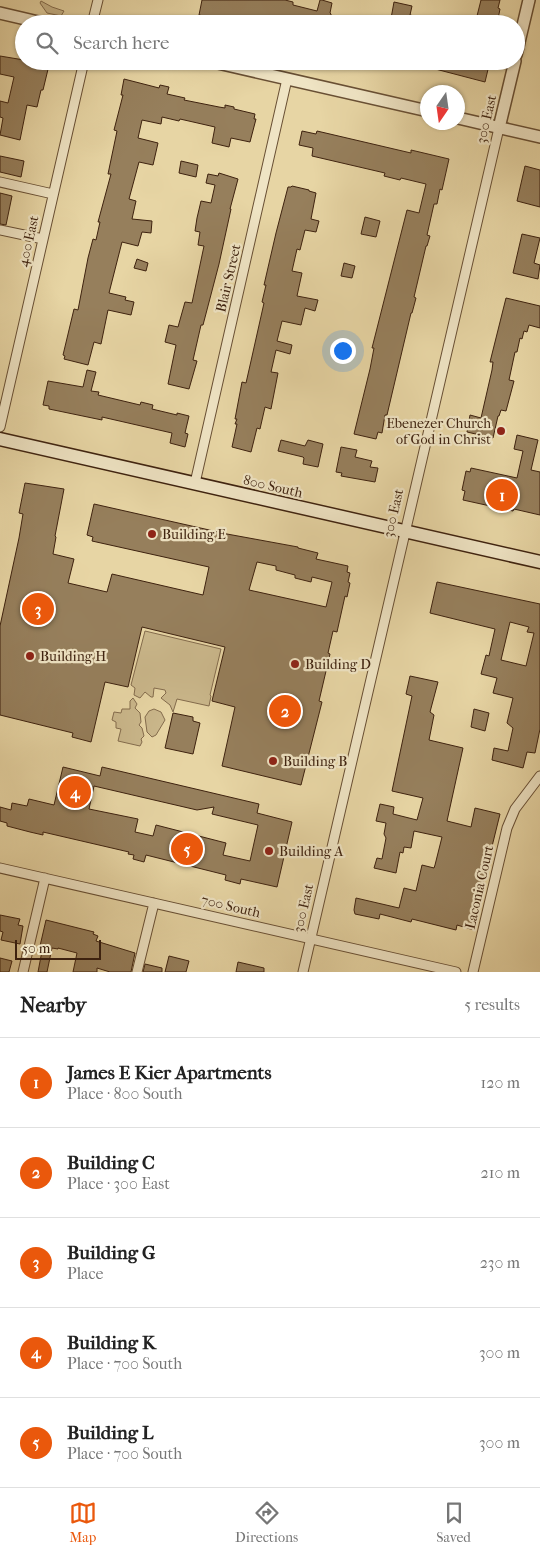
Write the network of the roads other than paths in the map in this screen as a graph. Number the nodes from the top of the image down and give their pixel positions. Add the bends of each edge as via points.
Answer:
1 (98, 0) edge
2 (529, 0) edge
3 (0, 13) edge
4 (94, 15) edge
5 (15, 17) edge
6 (525, 17) edge
7 (82, 70) edge
8 (248, 70) edge
9 (513, 70) edge
10 (287, 79) junction
11 (420, 109) edge
12 (465, 120) edge
13 (499, 128) junction
14 (540, 137) edge
15 (0, 182) edge
16 (53, 194) junction
17 (0, 230) edge
18 (43, 239) junction
19 (0, 427) edge
20 (0, 439) edge
21 (195, 483) junction
22 (404, 531) junction
23 (540, 562) edge
24 (540, 776) edge
25 (0, 868) edge
26 (45, 878) junction
27 (154, 903) junction
28 (311, 939) junction
29 (23, 972) edge
30 (138, 972) edge
31 (304, 972) edge
32 (456, 972) edge
33 (473, 972) edge

1 - 4 street
2 - 6 street
3 - 5 street
7 - 16 street, 400 East
8 - 10 street
9 - 13 street, 300 East
10 - 11 street
10 - 21 street, Blair Street
12 - 13 street
13 - 14 street
13 - 22 street, 300 East
15 - 16 street
16 - 18 street, 400 East
17 - 18 street
18 - 19 street, 400 East
20 - 21 main road, 800 South
21 - 22 main road, 800 South
22 - 23 main road, 800 South
22 - 28 street, 300 East
24 - 33 street, Laconia Court via 515,808 504,837
25 - 26 street, 700 South
26 - 27 street, 700 South
26 - 29 street
27 - 28 street, 700 South
27 - 30 street
28 - 31 street, 300 East
28 - 32 street, 700 South

